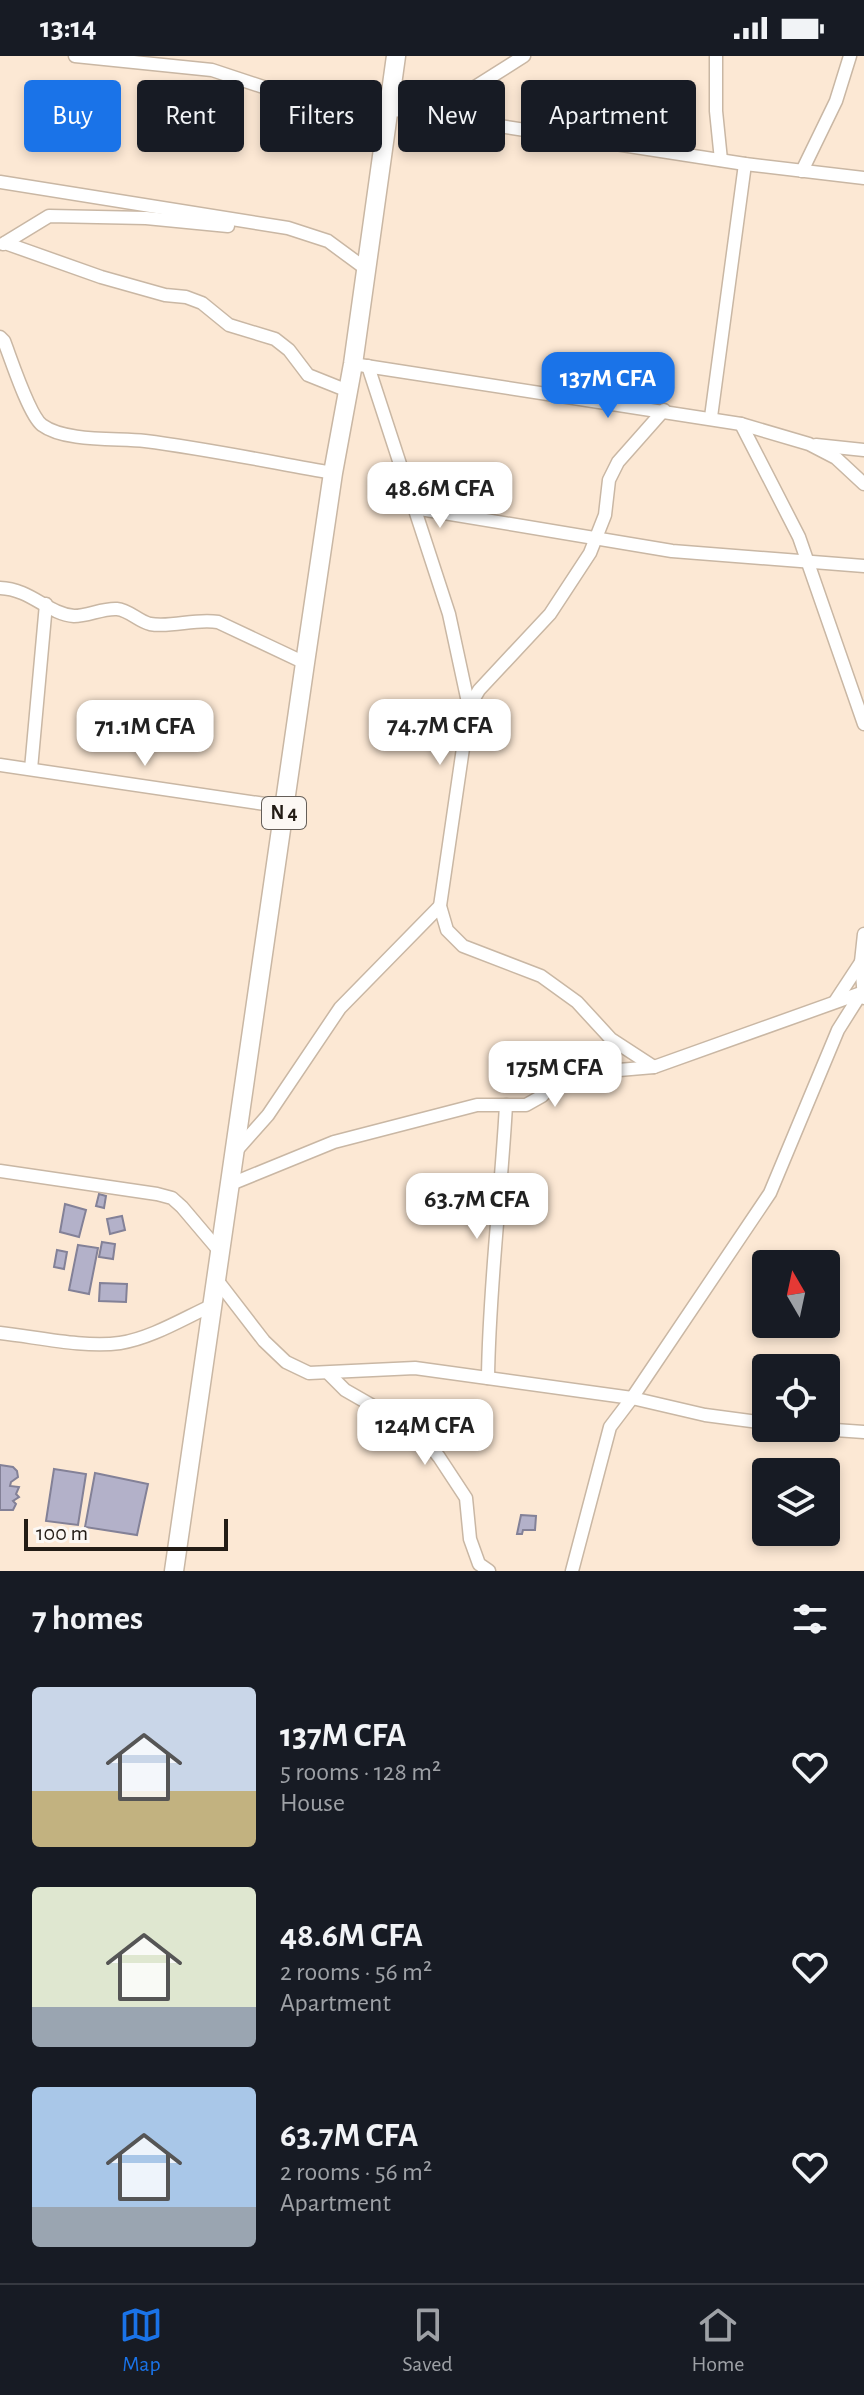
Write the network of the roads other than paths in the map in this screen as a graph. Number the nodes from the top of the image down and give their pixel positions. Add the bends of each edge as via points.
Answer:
1 (75, 56) edge
2 (180, 56) edge
3 (396, 56) edge
4 (524, 56) edge
5 (716, 56) edge
6 (850, 56) edge
7 (212, 70) junction
8 (486, 80) edge
9 (398, 117) edge
10 (388, 118) junction
11 (505, 126) edge
12 (721, 160) junction
13 (745, 164) junction
14 (802, 171) junction
15 (864, 178) edge
16 (0, 182) edge
17 (275, 226) junction
18 (3, 244) edge
19 (366, 269) junction
20 (0, 337) edge
21 (361, 365) junction
22 (348, 391) junction
23 (664, 410) junction
24 (711, 417) junction
25 (741, 424) junction
26 (809, 444) junction
27 (864, 450) edge
28 (333, 473) junction
29 (864, 484) edge
30 (414, 508) junction
31 (595, 539) junction
32 (807, 562) junction
33 (864, 566) edge
34 (0, 588) edge
35 (46, 604) junction
36 (305, 663) junction
37 (469, 707) junction
38 (864, 724) edge
39 (0, 765) edge
40 (31, 769) junction
41 (285, 807) junction
42 (440, 906) junction
43 (864, 934) edge
44 (861, 962) junction
45 (863, 995) edge
46 (836, 1000) junction
47 (654, 1067) junction
48 (506, 1105) junction
49 (233, 1154) junction
50 (0, 1171) edge
51 (231, 1184) junction
52 (221, 1253) junction
53 (217, 1280) junction
54 (213, 1305) junction
55 (0, 1333) edge
56 (329, 1374) junction
57 (488, 1378) junction
58 (632, 1398) junction
59 (752, 1421) edge
60 (840, 1430) edge
61 (864, 1432) edge
62 (174, 1571) edge
63 (489, 1571) edge
64 (572, 1571) edge

1 - 7 street
2 - 7 street
3 - 10 main road, N 4
4 - 8 street
5 - 12 street
6 - 14 street via 836,101
7 - 10 street
9 - 10 street
10 - 19 main road, N 4
11 - 12 street
12 - 13 street
13 - 14 street
13 - 24 street
14 - 15 street
16 - 17 street
17 - 18 street via 49,216
17 - 19 street via 328,241
18 - 22 street via 202,303 229,325 275,339 308,375
19 - 21 main road, N 4
20 - 28 street via 32,412 50,430
21 - 22 main road, N 4
21 - 23 street
21 - 30 street
22 - 28 main road, N 4
23 - 24 street
23 - 31 street via 618,462
24 - 25 street
25 - 26 street
25 - 32 street
26 - 27 street
26 - 29 street via 836,458
28 - 36 main road, N 4
30 - 31 street
30 - 37 street via 449,614
31 - 32 street
31 - 37 street via 550,614
32 - 33 street
32 - 38 street
34 - 35 street via 14,588
35 - 36 street via 74,616 118,609 154,625 218,622
35 - 40 street
36 - 41 main road, N 4
37 - 42 street
39 - 40 street
40 - 41 street
41 - 49 main road, N 4
42 - 47 street via 447,930 463,946 541,976 577,1002 611,1039
42 - 49 street via 340,1008 268,1115
43 - 44 street
44 - 45 street
44 - 46 street
45 - 46 street
45 - 58 street via 838,1030 770,1193
46 - 47 street
47 - 48 street via 557,1079 526,1105
48 - 51 street via 477,1105 334,1142
48 - 57 street
49 - 51 main road, N 4
50 - 52 street via 172,1198
51 - 52 main road, N 4
52 - 53 main road, N 4
53 - 54 main road, N 4
53 - 56 street via 286,1362 309,1373
54 - 55 street via 119,1343
54 - 62 main road, N 4
56 - 57 street via 415,1368
56 - 63 street via 345,1390 420,1433 461,1487 474,1552
57 - 58 street
58 - 59 street
58 - 64 street via 610,1427
60 - 61 street

